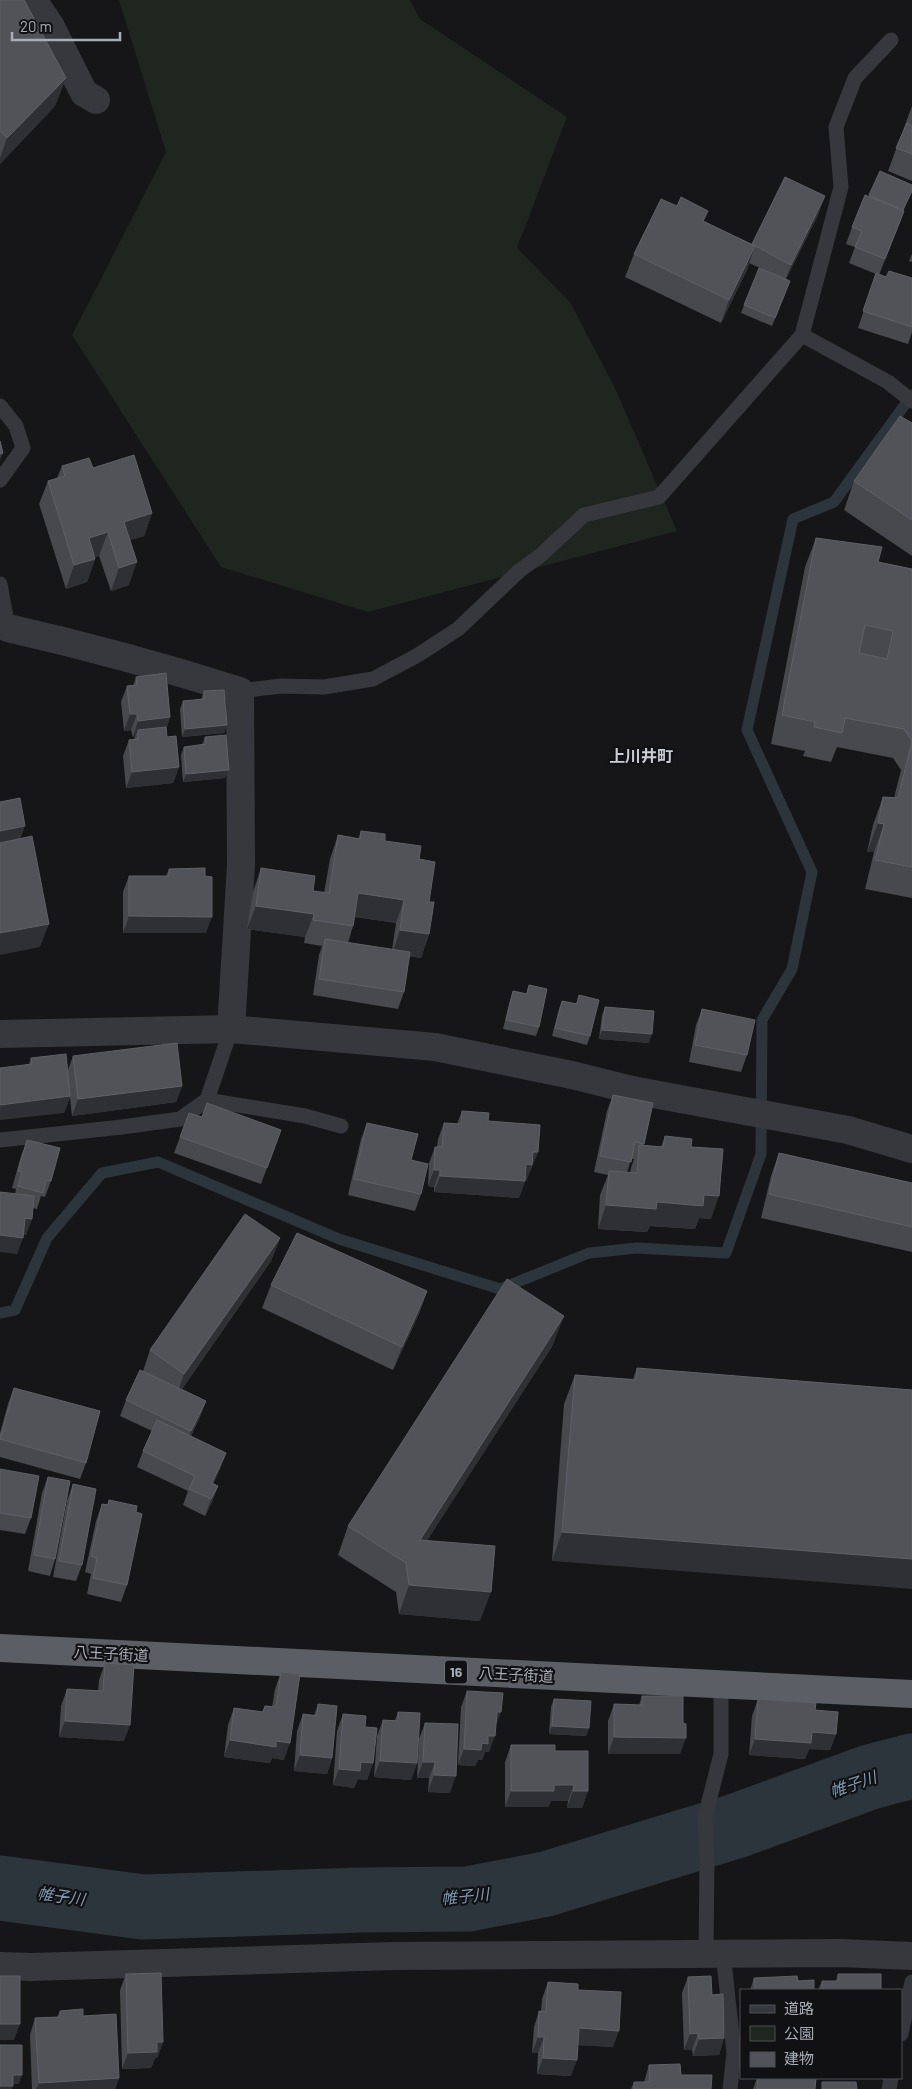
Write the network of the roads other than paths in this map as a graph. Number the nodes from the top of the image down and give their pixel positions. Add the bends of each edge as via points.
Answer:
1 (33, 0) edge
2 (891, 40) dead end
3 (96, 100) dead end
4 (802, 335) junction
5 (912, 401) edge
6 (0, 406) edge
7 (0, 480) edge
8 (0, 584) edge
9 (4, 630) edge
10 (240, 691) junction
11 (232, 1029) junction
12 (0, 1034) edge
13 (206, 1100) junction
14 (340, 1126) dead end
15 (0, 1140) edge
16 (912, 1149) edge
17 (0, 1648) edge
18 (721, 1685) junction
19 (912, 1694) edge
20 (714, 1953) junction
21 (912, 1956) edge
22 (0, 1966) edge
23 (912, 1982) edge
24 (902, 2029) edge
25 (730, 2089) edge

1 - 3 street via 50,24 84,93
2 - 4 lane via 855,78 836,127 841,187
4 - 5 lane via 888,382
4 - 10 lane via 659,497 584,515 541,555 518,571 458,629 418,655 373,679 324,686 281,686
6 - 7 lane via 16,426 23,448
8 - 9 lane
9 - 10 street via 96,649
10 - 11 street via 241,866
11 - 12 street
11 - 13 lane
11 - 16 street via 434,1047 848,1130
13 - 14 lane via 305,1116
13 - 15 lane via 180,1119
17 - 18 highway, 八王子街道 / 16
18 - 19 highway, 八王子街道 / 16
18 - 20 lane via 721,1754 705,1817
20 - 21 street
20 - 22 street via 393,1956
20 - 25 lane via 734,2053
23 - 24 lane

